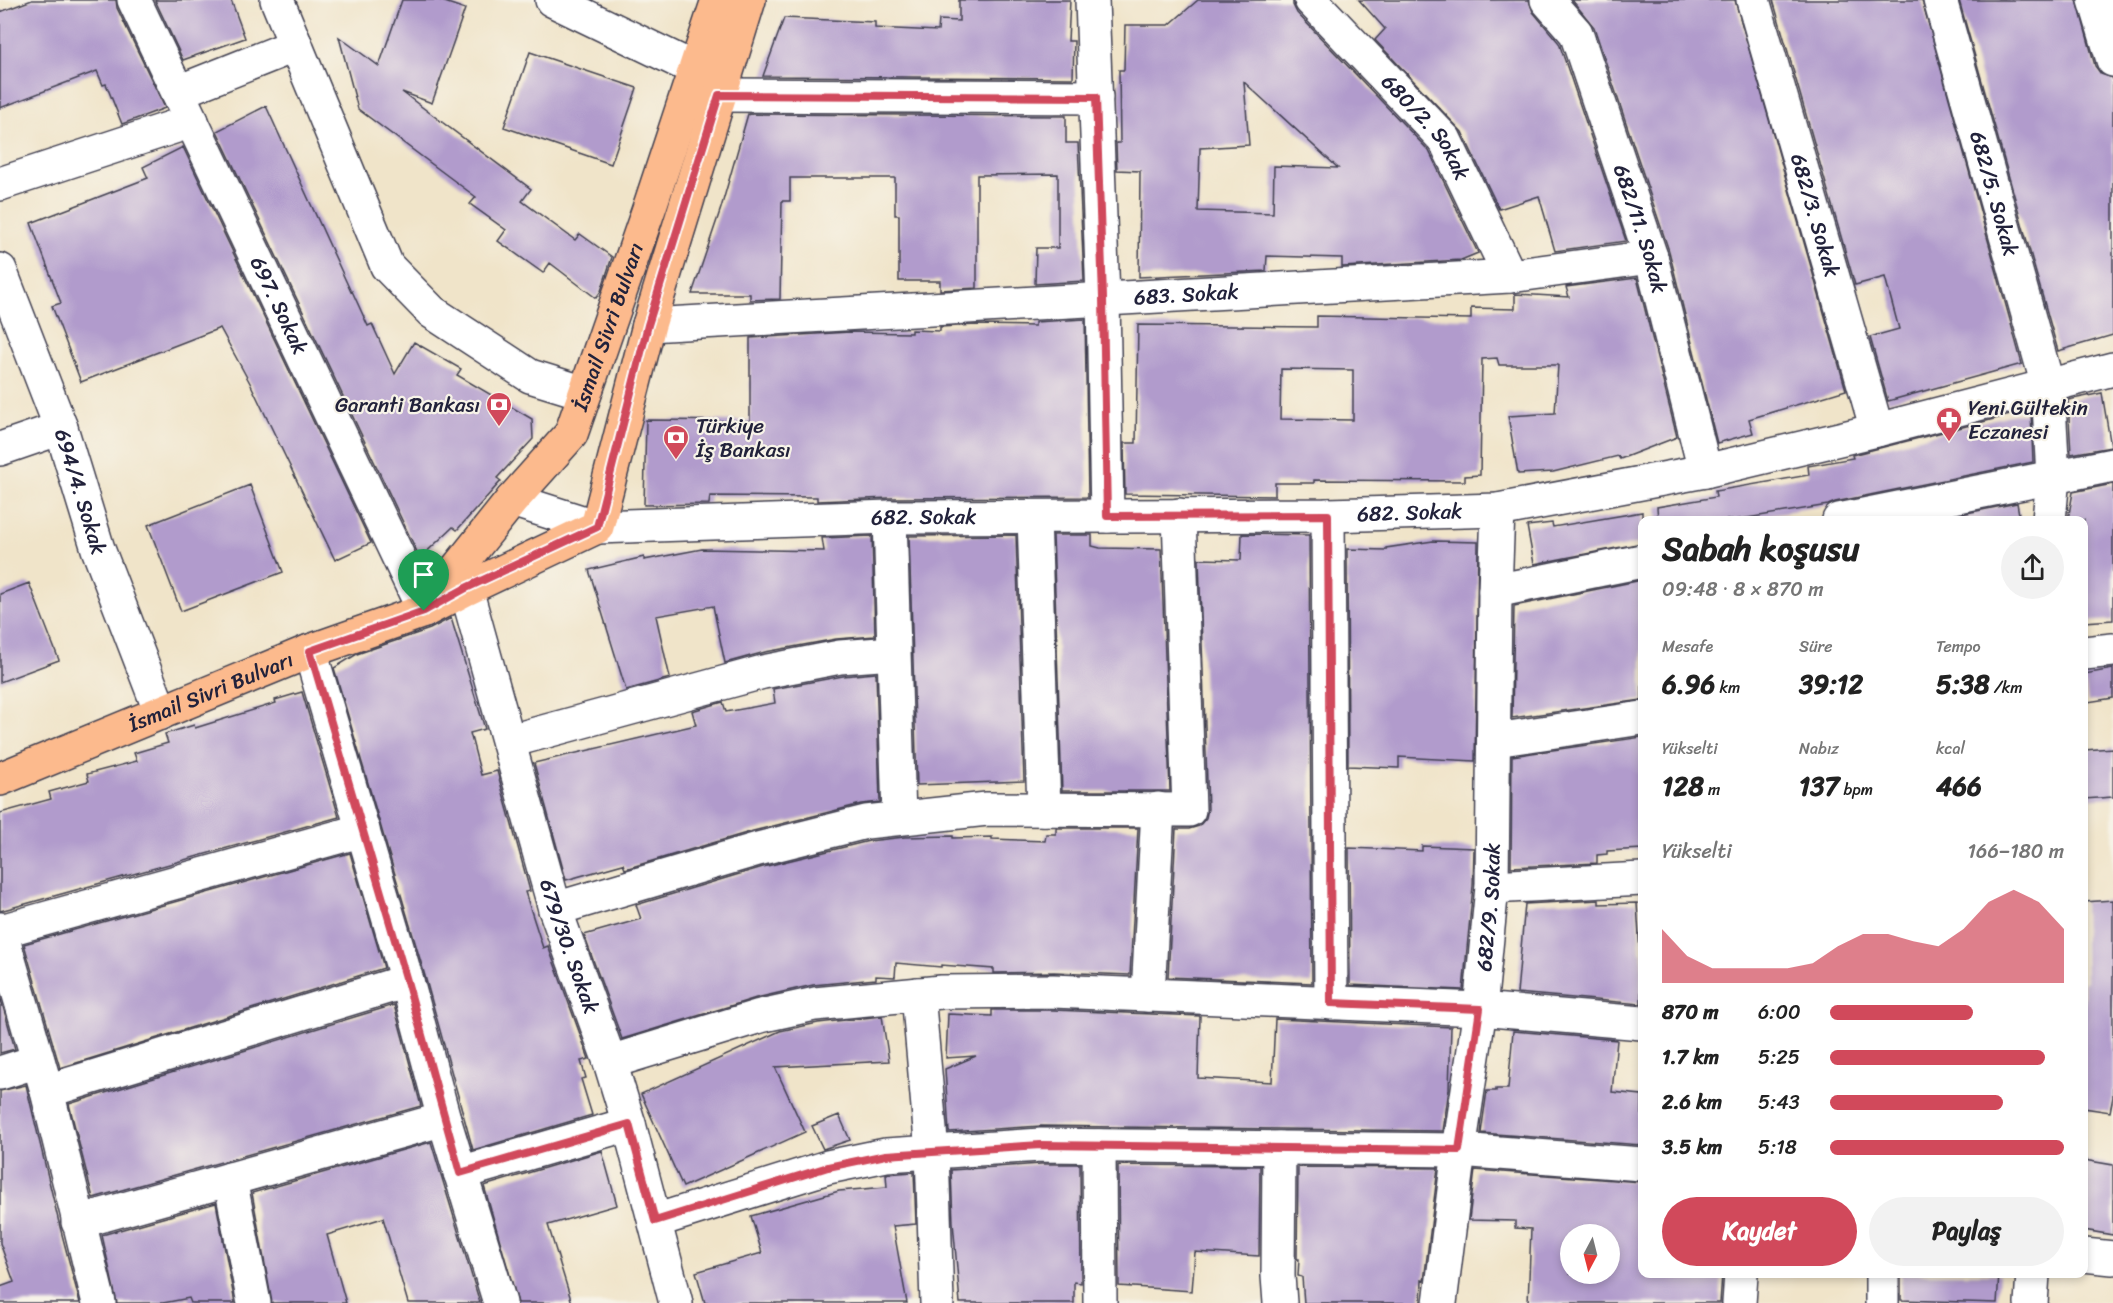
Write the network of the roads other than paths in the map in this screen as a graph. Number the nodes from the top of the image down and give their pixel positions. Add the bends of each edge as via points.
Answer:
1 (134, 0) edge
2 (277, 0) edge
3 (552, 0) edge
4 (718, 0) edge
5 (749, 0) edge
6 (1092, 0) edge
7 (1311, 0) edge
8 (1547, 0) edge
9 (1754, 0) edge
10 (1940, 0) edge
11 (2096, 0) edge
12 (296, 45) junction
13 (2113, 60) edge
14 (695, 69) junction
15 (178, 92) junction
16 (719, 95) junction
17 (1096, 97) junction
18 (192, 121) junction
19 (0, 184) edge
20 (1651, 257) junction
21 (0, 270) edge
22 (1510, 276) junction
23 (1103, 298) junction
24 (648, 325) junction
25 (2113, 369) edge
26 (2048, 386) junction
27 (585, 393) junction
28 (61, 428) junction
29 (1876, 430) junction
30 (0, 449) edge
31 (2113, 465) edge
32 (1706, 471) junction
33 (2053, 477) junction
34 (512, 500) junction
35 (1498, 510) junction
36 (1179, 515) junction
37 (1328, 515) junction
38 (1107, 516) junction
39 (1859, 516) edge
40 (2049, 516) edge
41 (890, 517) junction
42 (1034, 518) junction
43 (597, 527) junction
44 (1638, 562) edge
45 (466, 588) junction
46 (1496, 591) junction
47 (424, 611) junction
48 (2113, 650) edge
49 (310, 651) junction
50 (893, 653) junction
51 (2088, 653) edge
52 (161, 713) junction
53 (1638, 719) edge
54 (510, 741) junction
55 (1495, 741) junction
56 (0, 779) edge
57 (1044, 809) junction
58 (1158, 809) junction
59 (899, 818) junction
60 (363, 830) junction
61 (1638, 879) edge
62 (1492, 887) junction
63 (555, 909) junction
64 (0, 930) edge
65 (407, 981) junction
66 (918, 994) junction
67 (1148, 995) junction
68 (1331, 1003) junction
69 (1480, 1009) junction
70 (1638, 1023) edge
71 (610, 1062) junction
72 (0, 1072) edge
73 (43, 1076) junction
74 (444, 1119) junction
75 (629, 1124) junction
76 (1099, 1146) junction
77 (1279, 1148) junction
78 (1459, 1150) junction
79 (932, 1152) junction
80 (1638, 1164) edge
81 (460, 1173) junction
82 (230, 1179) junction
83 (78, 1221) junction
84 (655, 1221) junction
85 (2088, 1255) edge
86 (2113, 1258) edge
87 (1741, 1278) edge
88 (1882, 1278) edge
89 (2033, 1278) edge
90 (99, 1303) edge
91 (254, 1303) edge
92 (500, 1303) edge
93 (676, 1303) edge
94 (938, 1303) edge
95 (1100, 1303) edge
96 (1280, 1303) edge
97 (1440, 1303) edge
98 (1739, 1303) edge
99 (1882, 1303) edge
100 (2031, 1303) edge

1 - 15 street, 697. Sokak
2 - 12 street
3 - 14 street
4 - 14 main road, İsmail Sivri Bulvarı
5 - 16 main road, İsmail Sivri Bulvarı
6 - 17 street
7 - 22 street, 680/2. Sokak via 1444,140
8 - 20 street, 682/11. Sokak via 1576,33
9 - 29 street, 682/3. Sokak
10 - 26 street, 682/5. Sokak
11 - 13 street
12 - 15 street
12 - 27 street via 387,266 432,312 530,376
14 - 27 main road, İsmail Sivri Bulvarı
15 - 18 street, 697. Sokak
16 - 17 street
16 - 24 main road, İsmail Sivri Bulvarı
17 - 23 street
18 - 19 street
18 - 47 street, 697. Sokak
20 - 22 street, 683. Sokak
20 - 32 street, 682/11. Sokak
21 - 28 street, 694/4. Sokak
22 - 23 street, 683. Sokak
23 - 24 street, 683. Sokak
23 - 38 street
24 - 43 main road, İsmail Sivri Bulvarı
25 - 26 street, 682. Sokak
26 - 29 street, 682. Sokak
26 - 33 street, 682/5. Sokak
27 - 34 main road, İsmail Sivri Bulvarı via 571,434
28 - 30 street
28 - 52 street, 694/4. Sokak via 98,549
29 - 32 street, 682. Sokak
31 - 33 street
32 - 35 street, 682. Sokak
33 - 39 street
33 - 40 street, 682/5. Sokak
34 - 43 street, 682. Sokak
34 - 47 main road, İsmail Sivri Bulvarı
35 - 37 street, 682. Sokak
35 - 46 street, 682/9. Sokak
36 - 37 street, 682. Sokak
36 - 38 street, 682. Sokak
36 - 58 street via 1189,810
37 - 68 street
38 - 42 street, 682. Sokak
41 - 42 street, 682. Sokak
41 - 43 street, 682. Sokak
41 - 50 street
42 - 57 street
43 - 45 main road, İsmail Sivri Bulvarı
44 - 46 street
45 - 47 main road, İsmail Sivri Bulvarı
45 - 54 street, 679/30. Sokak
46 - 55 street, 682/9. Sokak
47 - 49 main road, İsmail Sivri Bulvarı
48 - 51 street
49 - 52 main road, İsmail Sivri Bulvarı
49 - 60 street
50 - 54 street via 840,657 763,672
50 - 59 street
52 - 56 main road, İsmail Sivri Bulvarı
53 - 55 street
54 - 63 street, 679/30. Sokak
55 - 62 street, 682/9. Sokak
57 - 58 street
57 - 59 street via 987,809
58 - 67 street
59 - 63 street via 866,822 758,849
60 - 64 street
60 - 65 street
61 - 62 street
62 - 69 street, 682/9. Sokak
63 - 71 street, 679/30. Sokak
64 - 73 street
65 - 73 street
65 - 74 street
66 - 67 street via 1053,991
66 - 71 street via 815,1004 760,1016
66 - 79 street
67 - 68 street
68 - 69 street
69 - 70 street
69 - 78 street, 682/9. Sokak
71 - 75 street, 679/30. Sokak
72 - 73 street
73 - 83 street
74 - 81 street
74 - 82 street
75 - 81 street
75 - 84 street, 679/30. Sokak
76 - 77 street
76 - 79 street via 1041,1145
76 - 95 street
77 - 78 street
77 - 96 street
78 - 80 street
78 - 97 street, 682/9. Sokak
79 - 84 street via 886,1155 828,1167
79 - 94 street
81 - 92 street
82 - 83 street
82 - 91 street
83 - 90 street
84 - 93 street, 679/30. Sokak
85 - 86 street
87 - 98 street
88 - 99 street
89 - 100 street

